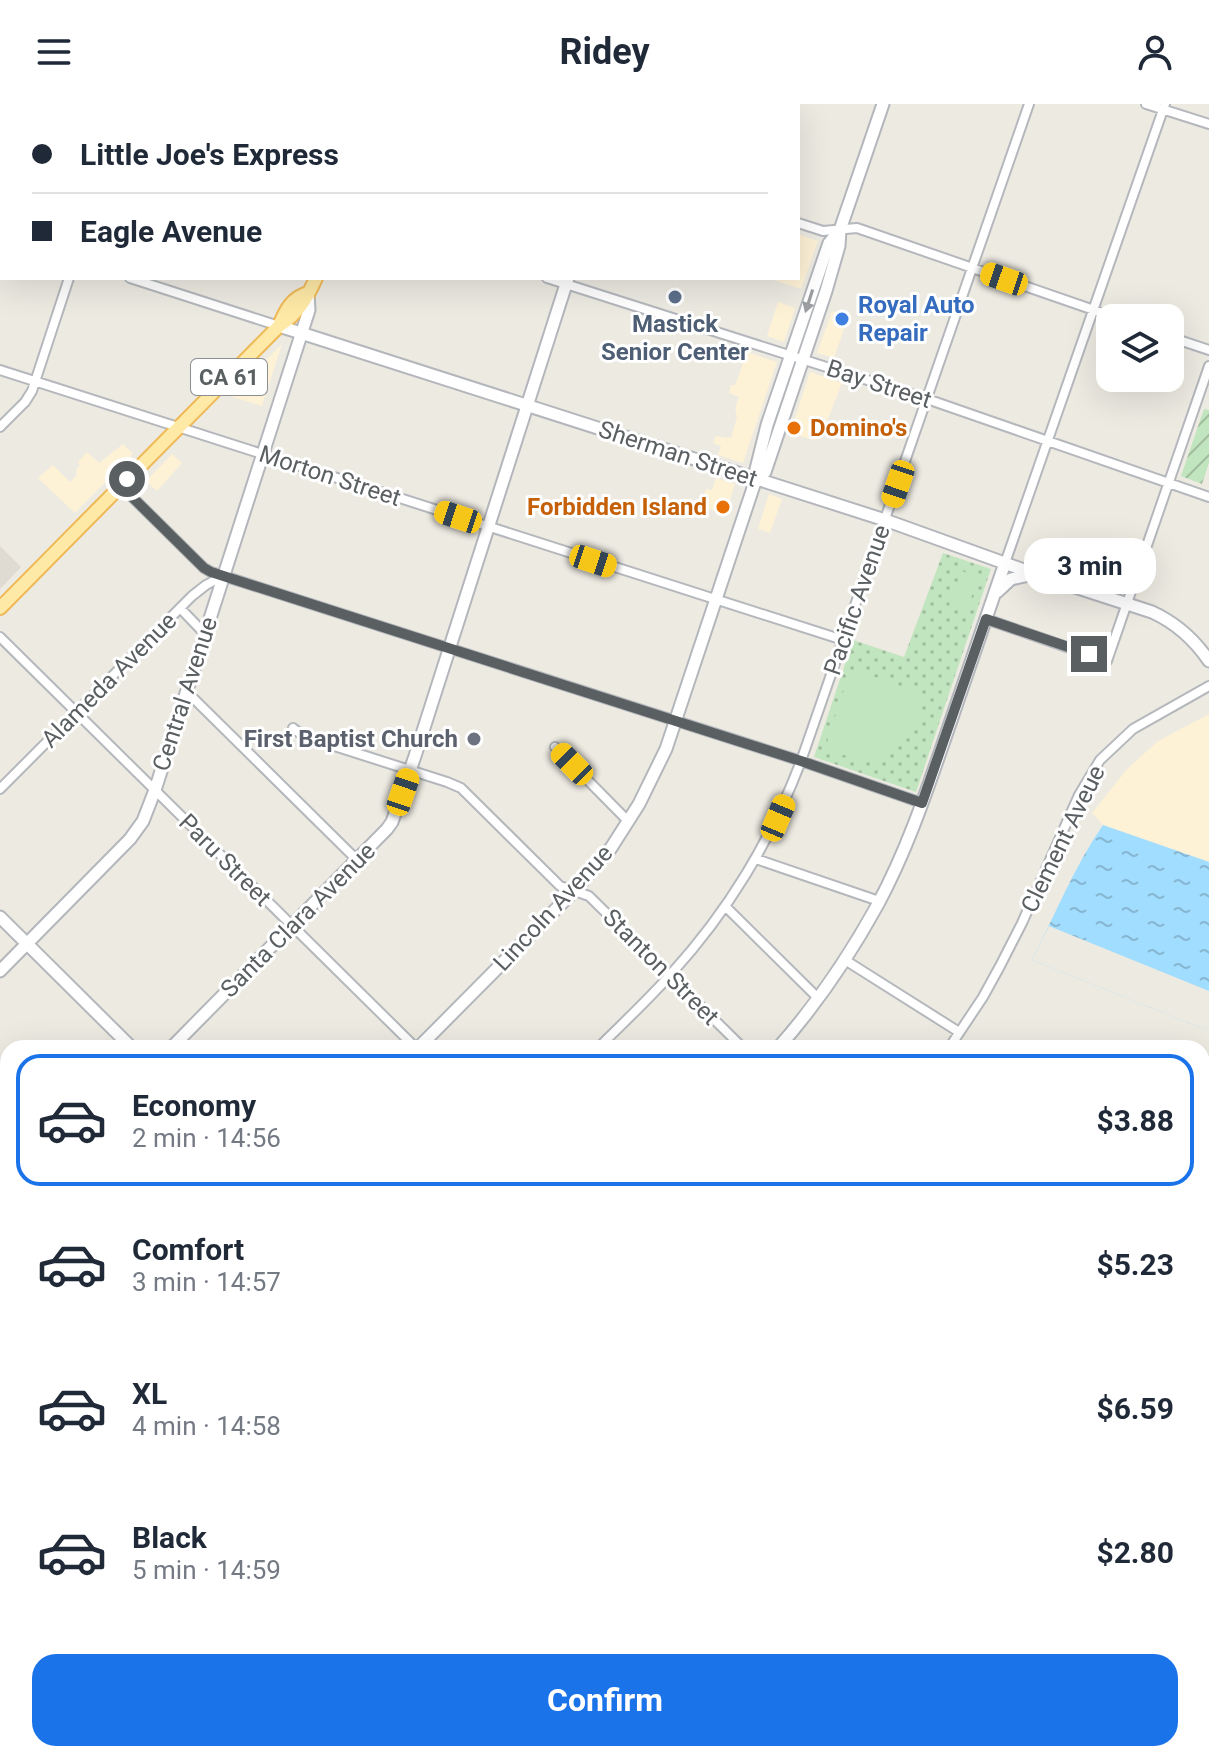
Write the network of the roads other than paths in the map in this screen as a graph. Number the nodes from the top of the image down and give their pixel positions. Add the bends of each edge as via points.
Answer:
1 (883, 104) edge
2 (1029, 104) edge
3 (1146, 104) edge
4 (1164, 107) edge
5 (1209, 124) edge
6 (800, 224) edge
7 (840, 230) junction
8 (973, 268) junction
9 (68, 280) edge
10 (136, 280) edge
11 (315, 280) edge
12 (567, 281) edge
13 (308, 293) junction
14 (1093, 310) junction
15 (1096, 311) edge
16 (279, 326) junction
17 (301, 333) junction
18 (1184, 342) edge
19 (1209, 350) edge
20 (797, 358) junction
21 (1209, 366) edge
22 (0, 370) edge
23 (36, 382) junction
24 (927, 399) junction
25 (527, 405) junction
26 (0, 427) edge
27 (179, 427) junction
28 (1048, 441) junction
29 (262, 454) junction
30 (756, 479) junction
31 (1168, 483) junction
32 (121, 486) junction
33 (1209, 497) edge
34 (885, 520) junction
35 (488, 527) junction
36 (1005, 563) junction
37 (1035, 574) junction
38 (223, 576) junction
39 (994, 597) junction
40 (717, 600) junction
41 (1126, 603) junction
42 (0, 608) edge
43 (180, 608) junction
44 (986, 619) junction
45 (205, 634) junction
46 (0, 637) edge
47 (843, 640) junction
48 (450, 649) junction
49 (1209, 661) edge
50 (1209, 686) edge
51 (186, 691) junction
52 (77, 712) junction
53 (676, 721) junction
54 (293, 728) dead end
55 (555, 747) dead end
56 (801, 761) junction
57 (411, 770) junction
58 (0, 789) edge
59 (155, 790) junction
60 (922, 803) junction
61 (629, 822) junction
62 (756, 859) junction
63 (357, 860) junction
64 (574, 891) junction
65 (879, 901) junction
66 (726, 907) junction
67 (0, 917) edge
68 (292, 926) junction
69 (27, 944) junction
70 (845, 960) junction
71 (0, 971) edge
72 (670, 976) junction
73 (818, 998) junction
74 (959, 1032) junction
75 (124, 1040) edge
76 (179, 1040) edge
77 (409, 1040) edge
78 (425, 1040) edge
79 (606, 1040) edge
80 (735, 1040) edge
81 (784, 1040) edge
82 (954, 1040) edge

1 - 7 street, Lincoln Avenue
2 - 8 street, Pacific Avenue
3 - 4 street
4 - 5 street
4 - 14 street
6 - 7 street
7 - 8 street via 857,228
7 - 20 street, Lincoln Avenue via 839,246
8 - 14 street
8 - 24 street, Pacific Avenue
9 - 23 street
10 - 16 street, Sherman Street
11 - 13 main road, Central Avenue / CA 61
12 - 20 street, Bay Street
12 - 25 street, Santa Clara Avenue
13 - 16 main road, CA 61 via 298,296
13 - 17 street, Central Avenue
14 - 15 street
14 - 28 street
16 - 17 street, Sherman Street
16 - 27 main road, CA 61
17 - 25 street, Sherman Street
17 - 29 street, Central Avenue
18 - 19 street
20 - 24 street, Bay Street
20 - 30 street, Lincoln Avenue via 765,472
21 - 31 street
22 - 23 street, Morton Street
23 - 26 street
23 - 27 street, Morton Street
24 - 28 street, Bay Street
24 - 34 street, Pacific Avenue
25 - 30 street, Sherman Street
25 - 35 street, Santa Clara Avenue
27 - 29 street, Morton Street
27 - 32 main road, CA 61
28 - 31 street, Bay Street
28 - 36 street
29 - 35 street, Morton Street
29 - 38 street, Central Avenue
30 - 34 street, Sherman Street
30 - 40 street, Lincoln Avenue
31 - 33 street, Bay Street
31 - 41 street
32 - 38 street via 204,568
32 - 42 main road, CA 61
34 - 36 street, Sherman Street
34 - 47 street, Pacific Avenue
35 - 40 street, Morton Street
35 - 48 street, Santa Clara Avenue
36 - 37 street, Sherman Street
36 - 39 street
37 - 39 street via 1011,579
37 - 41 street, Sherman Street
38 - 43 street, Alameda Avenue
38 - 45 street, Central Avenue
38 - 48 street
39 - 44 street
40 - 47 street, Morton Street
40 - 53 street, Lincoln Avenue
41 - 44 street via 1107,661
41 - 49 street, Sherman Street via 1168,619
43 - 45 street
43 - 52 street, Alameda Avenue
44 - 60 street
45 - 51 street, Central Avenue
46 - 52 street, Paru Street
47 - 56 street, Pacific Avenue
48 - 53 street
48 - 57 street, Santa Clara Avenue
50 - 74 street, Clement Aveue via 1133,729 1100,760 1000,966
51 - 59 street, Central Avenue
51 - 63 street
52 - 58 street, Alameda Avenue
52 - 59 street, Paru Street
53 - 56 street
53 - 61 street, Lincoln Avenue
54 - 57 street, Stanton Street via 303,736
55 - 61 street
56 - 60 street
56 - 62 street, Pacific Avenue
57 - 63 street, Santa Clara Avenue via 392,822
57 - 64 street, Stanton Street via 464,790 560,886
59 - 68 street, Paru Street
59 - 69 street, Central Avenue via 138,830
60 - 65 street
61 - 64 street, Lincoln Avenue
62 - 65 street
62 - 66 street, Pacific Avenue
63 - 68 street, Santa Clara Avenue
64 - 72 street, Stanton Street via 589,896
64 - 78 street, Lincoln Avenue
65 - 70 street
66 - 72 street, Pacific Avenue
66 - 73 street
67 - 69 street
68 - 76 street, Santa Clara Avenue
68 - 77 street, Paru Street
69 - 71 street, Central Avenue
69 - 75 street
70 - 73 street
70 - 74 street
72 - 79 street, Pacific Avenue
72 - 80 street, Stanton Street
73 - 81 street
74 - 82 street, Clement Aveue

